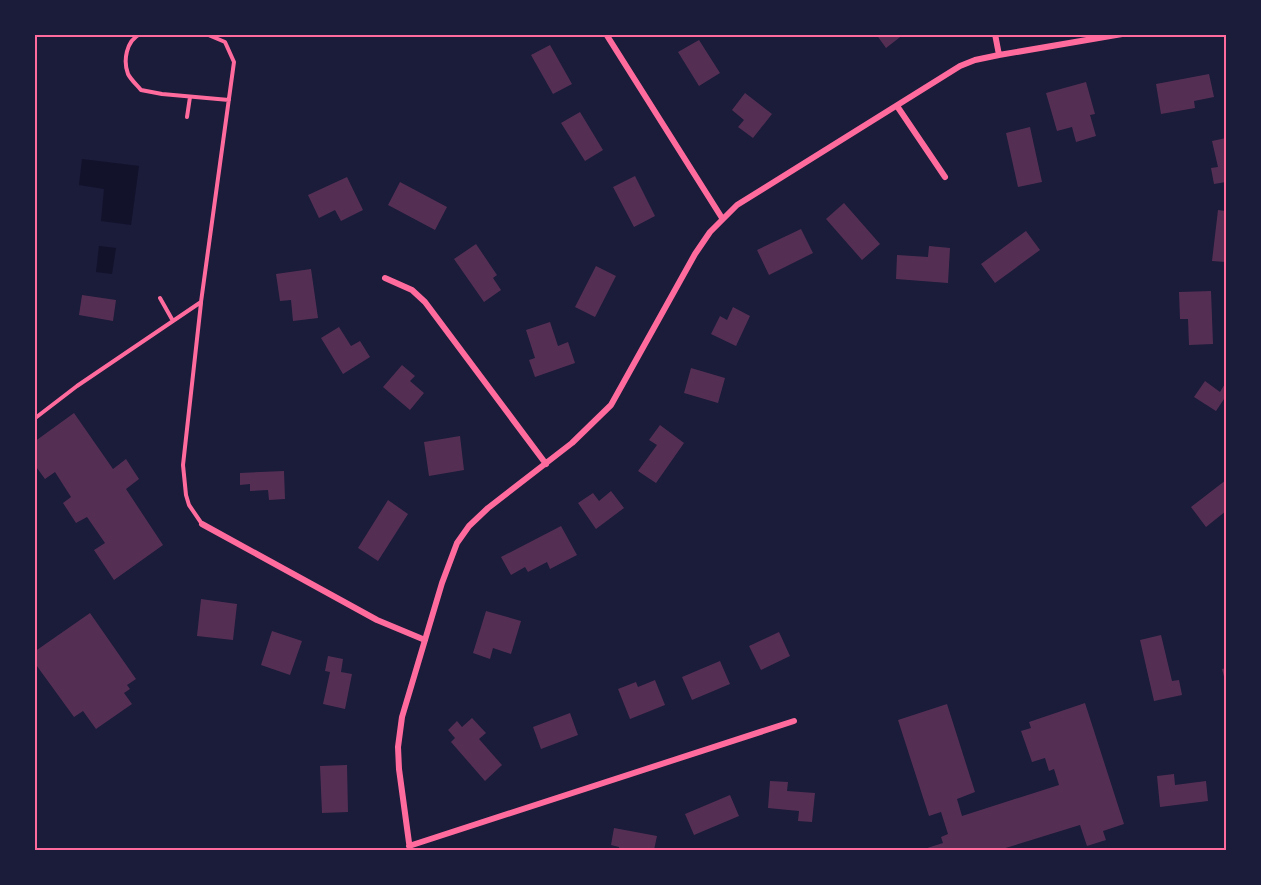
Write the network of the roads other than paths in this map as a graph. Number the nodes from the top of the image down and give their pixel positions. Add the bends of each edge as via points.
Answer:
1 (206, 34) edge
2 (606, 34) edge
3 (995, 34) edge
4 (1122, 34) edge
5 (137, 35) edge
6 (999, 54) junction
7 (190, 97) junction
8 (229, 100) junction
9 (897, 105) junction
10 (187, 117) dead end
11 (945, 177) dead end
12 (722, 218) junction
13 (385, 278) dead end
14 (160, 298) dead end
15 (201, 302) junction
16 (173, 321) junction
17 (34, 419) edge
18 (546, 464) junction
19 (202, 524) joint
20 (425, 640) junction
21 (794, 721) dead end
22 (410, 848) edge

1 - 8 lane via 225,42 234,62
2 - 12 street
3 - 6 street
4 - 6 street
5 - 7 lane via 125,53 128,74 141,90
6 - 9 street via 960,66
7 - 8 lane
7 - 10 lane
8 - 15 lane
9 - 11 street
9 - 12 street
12 - 18 street via 695,254 611,405
13 - 18 street via 411,290 425,302
14 - 16 lane
15 - 16 lane
15 - 19 lane via 183,465 189,505
16 - 17 lane
18 - 20 street via 488,508 457,543
19 - 20 street via 377,620
20 - 22 street via 402,717 398,747
21 - 22 street

